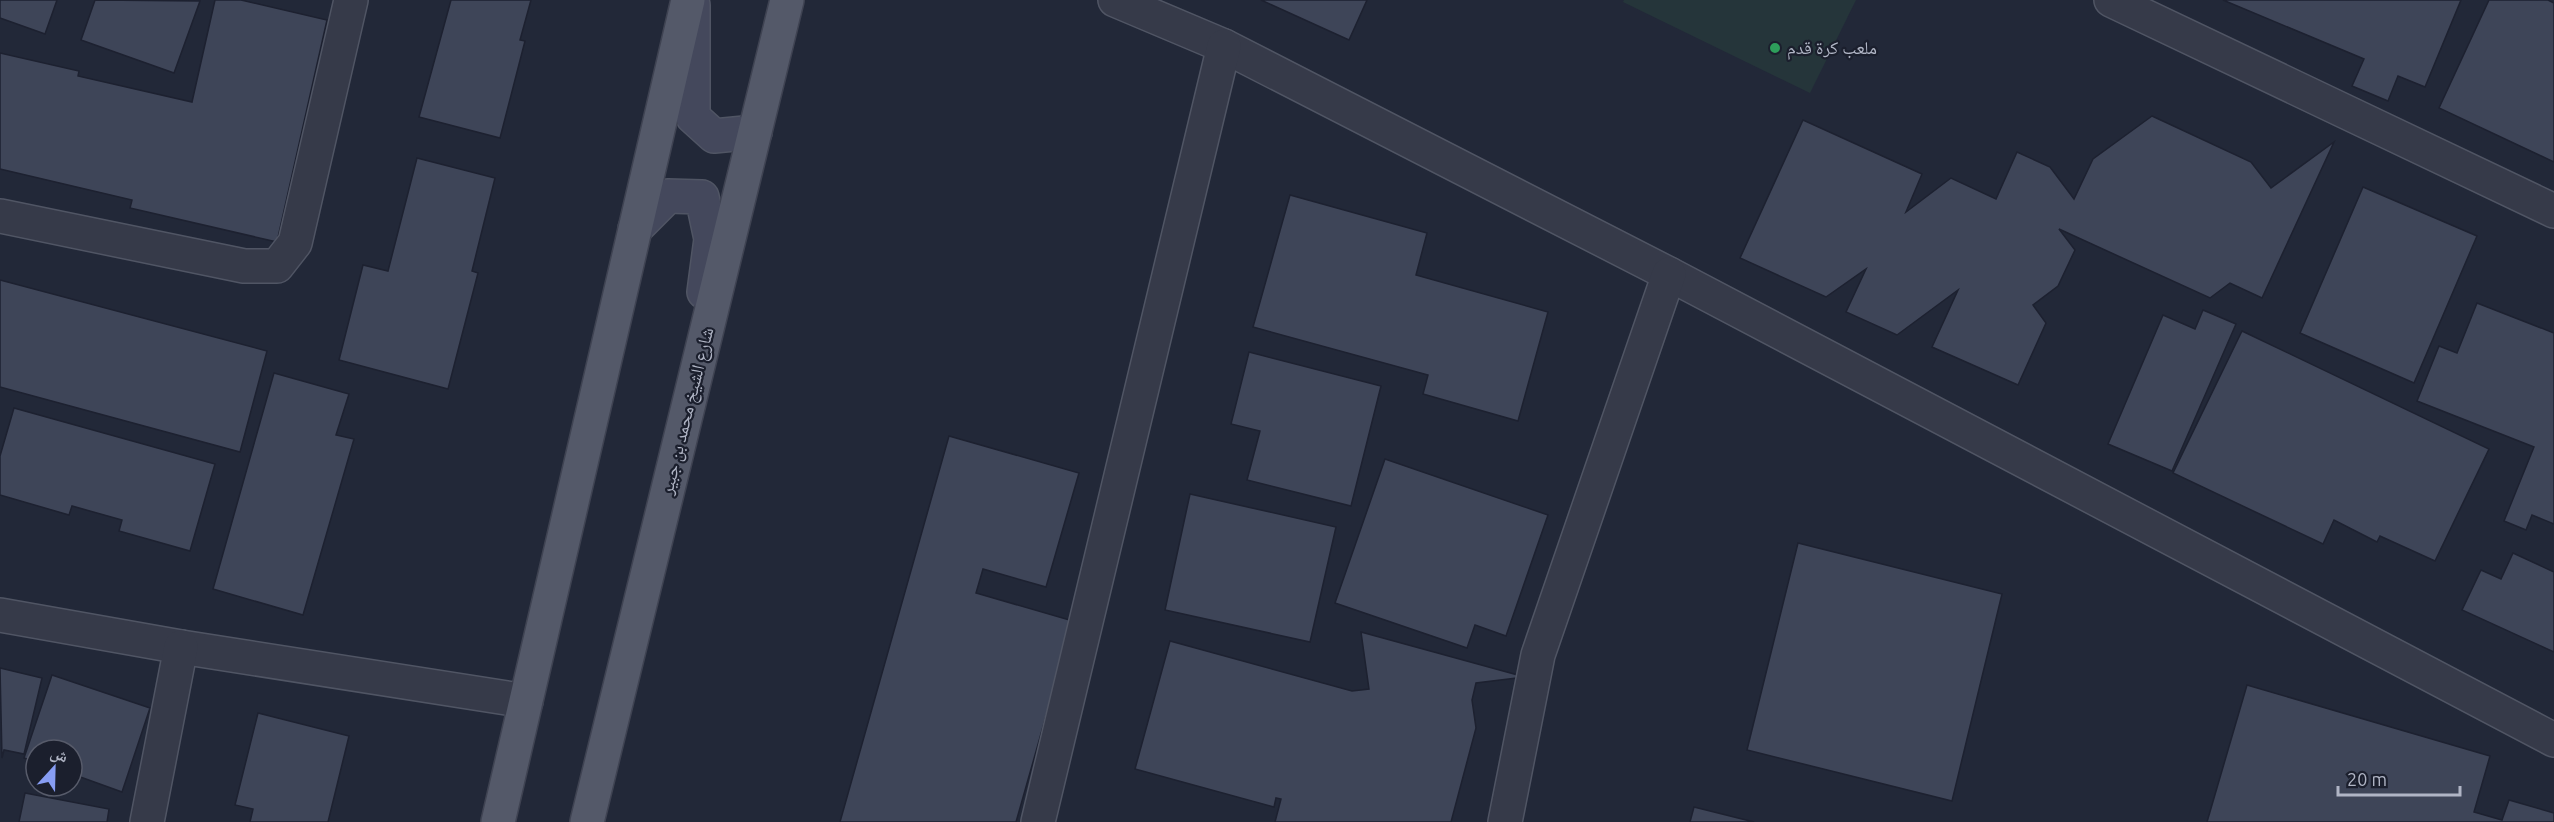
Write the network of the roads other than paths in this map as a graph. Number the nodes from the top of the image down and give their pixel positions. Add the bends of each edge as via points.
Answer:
1 (351, 0) edge
2 (688, 0) edge
3 (693, 0) edge
4 (787, 0) edge
5 (1115, 0) edge
6 (2112, 0) edge
7 (1224, 46) junction
8 (755, 132) junction
9 (2554, 212) edge
10 (0, 216) edge
11 (635, 229) junction
12 (1669, 274) junction
13 (689, 401) junction
14 (0, 615) edge
15 (181, 647) junction
16 (526, 701) junction
17 (2554, 740) edge
18 (500, 810) edge
19 (147, 822) edge
20 (480, 822) edge
21 (587, 822) edge
22 (1038, 822) edge
23 (1505, 822) edge

1 - 10 street via 295,243 277,266 244,266
2 - 11 main road
3 - 8 main road via 693,117 714,136
4 - 8 main road, شارع الشيخ محمد بن جبير
5 - 7 street
6 - 9 street
7 - 12 street
7 - 22 street
8 - 13 main road, شارع الشيخ محمد بن جبير
11 - 13 main road via 668,196 702,197 711,239
11 - 16 main road
12 - 17 street
12 - 23 street via 1538,655
13 - 21 main road, شارع الشيخ محمد بن جبير
14 - 15 street
15 - 16 street
15 - 19 street
16 - 18 main road
18 - 20 street

